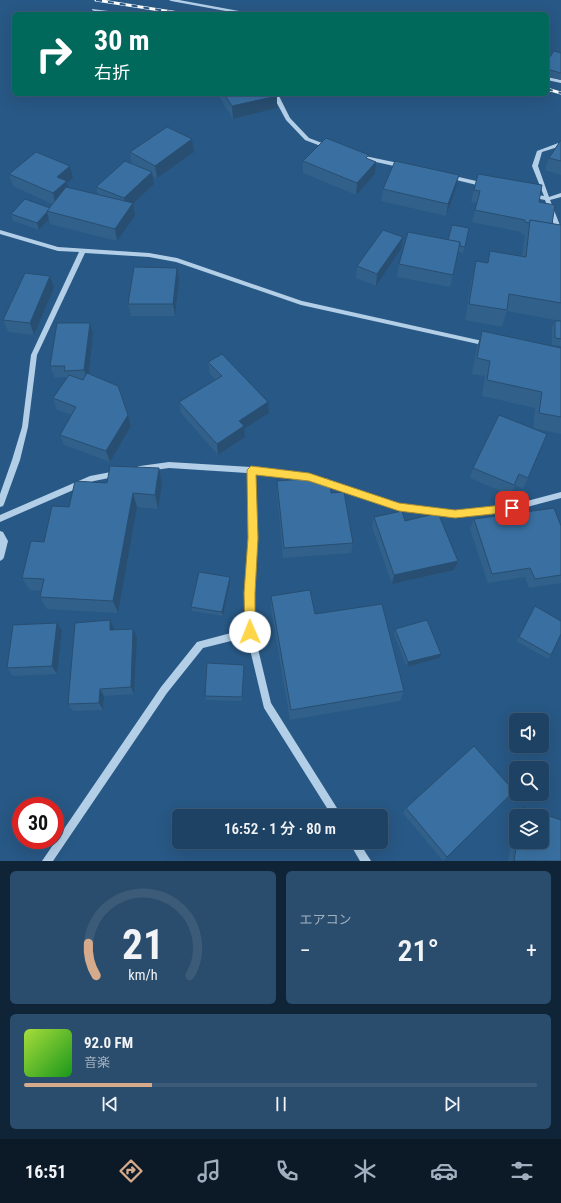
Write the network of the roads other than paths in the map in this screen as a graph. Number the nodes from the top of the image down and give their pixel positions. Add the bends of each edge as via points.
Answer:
1 (171, 0) edge
2 (94, 10) dead end
3 (110, 12) edge
4 (239, 12) edge
5 (549, 79) edge
6 (561, 82) edge
7 (276, 96) edge
8 (561, 144) edge
9 (334, 149) edge
10 (355, 156) edge
11 (409, 168) edge
12 (440, 175) edge
13 (493, 187) edge
14 (524, 194) edge
15 (561, 195) edge
16 (547, 199) junction
17 (0, 232) edge
18 (561, 236) edge
19 (82, 252) junction
20 (492, 345) edge
21 (251, 470) junction
22 (561, 495) edge
23 (0, 504) edge
24 (0, 519) edge
25 (0, 534) edge
26 (0, 557) edge
27 (250, 632) junction
28 (333, 809) edge
29 (358, 849) edge
30 (47, 861) edge
31 (366, 861) edge

1 - 4 street
2 - 3 street
5 - 6 street
7 - 9 street via 288,120 307,139
8 - 16 street via 540,151 536,166
10 - 11 street
12 - 13 street
14 - 16 street
15 - 16 street
16 - 18 street
17 - 19 street via 58,249
19 - 20 street via 149,255 177,260 301,302
19 - 23 street via 34,355 25,427
21 - 22 street via 309,477 399,507 455,514 512,508
21 - 24 street via 169,465 93,478
21 - 27 street via 253,538
25 - 26 street via 4,541
27 - 28 street via 266,705
27 - 30 street via 200,645 164,690
29 - 31 street

